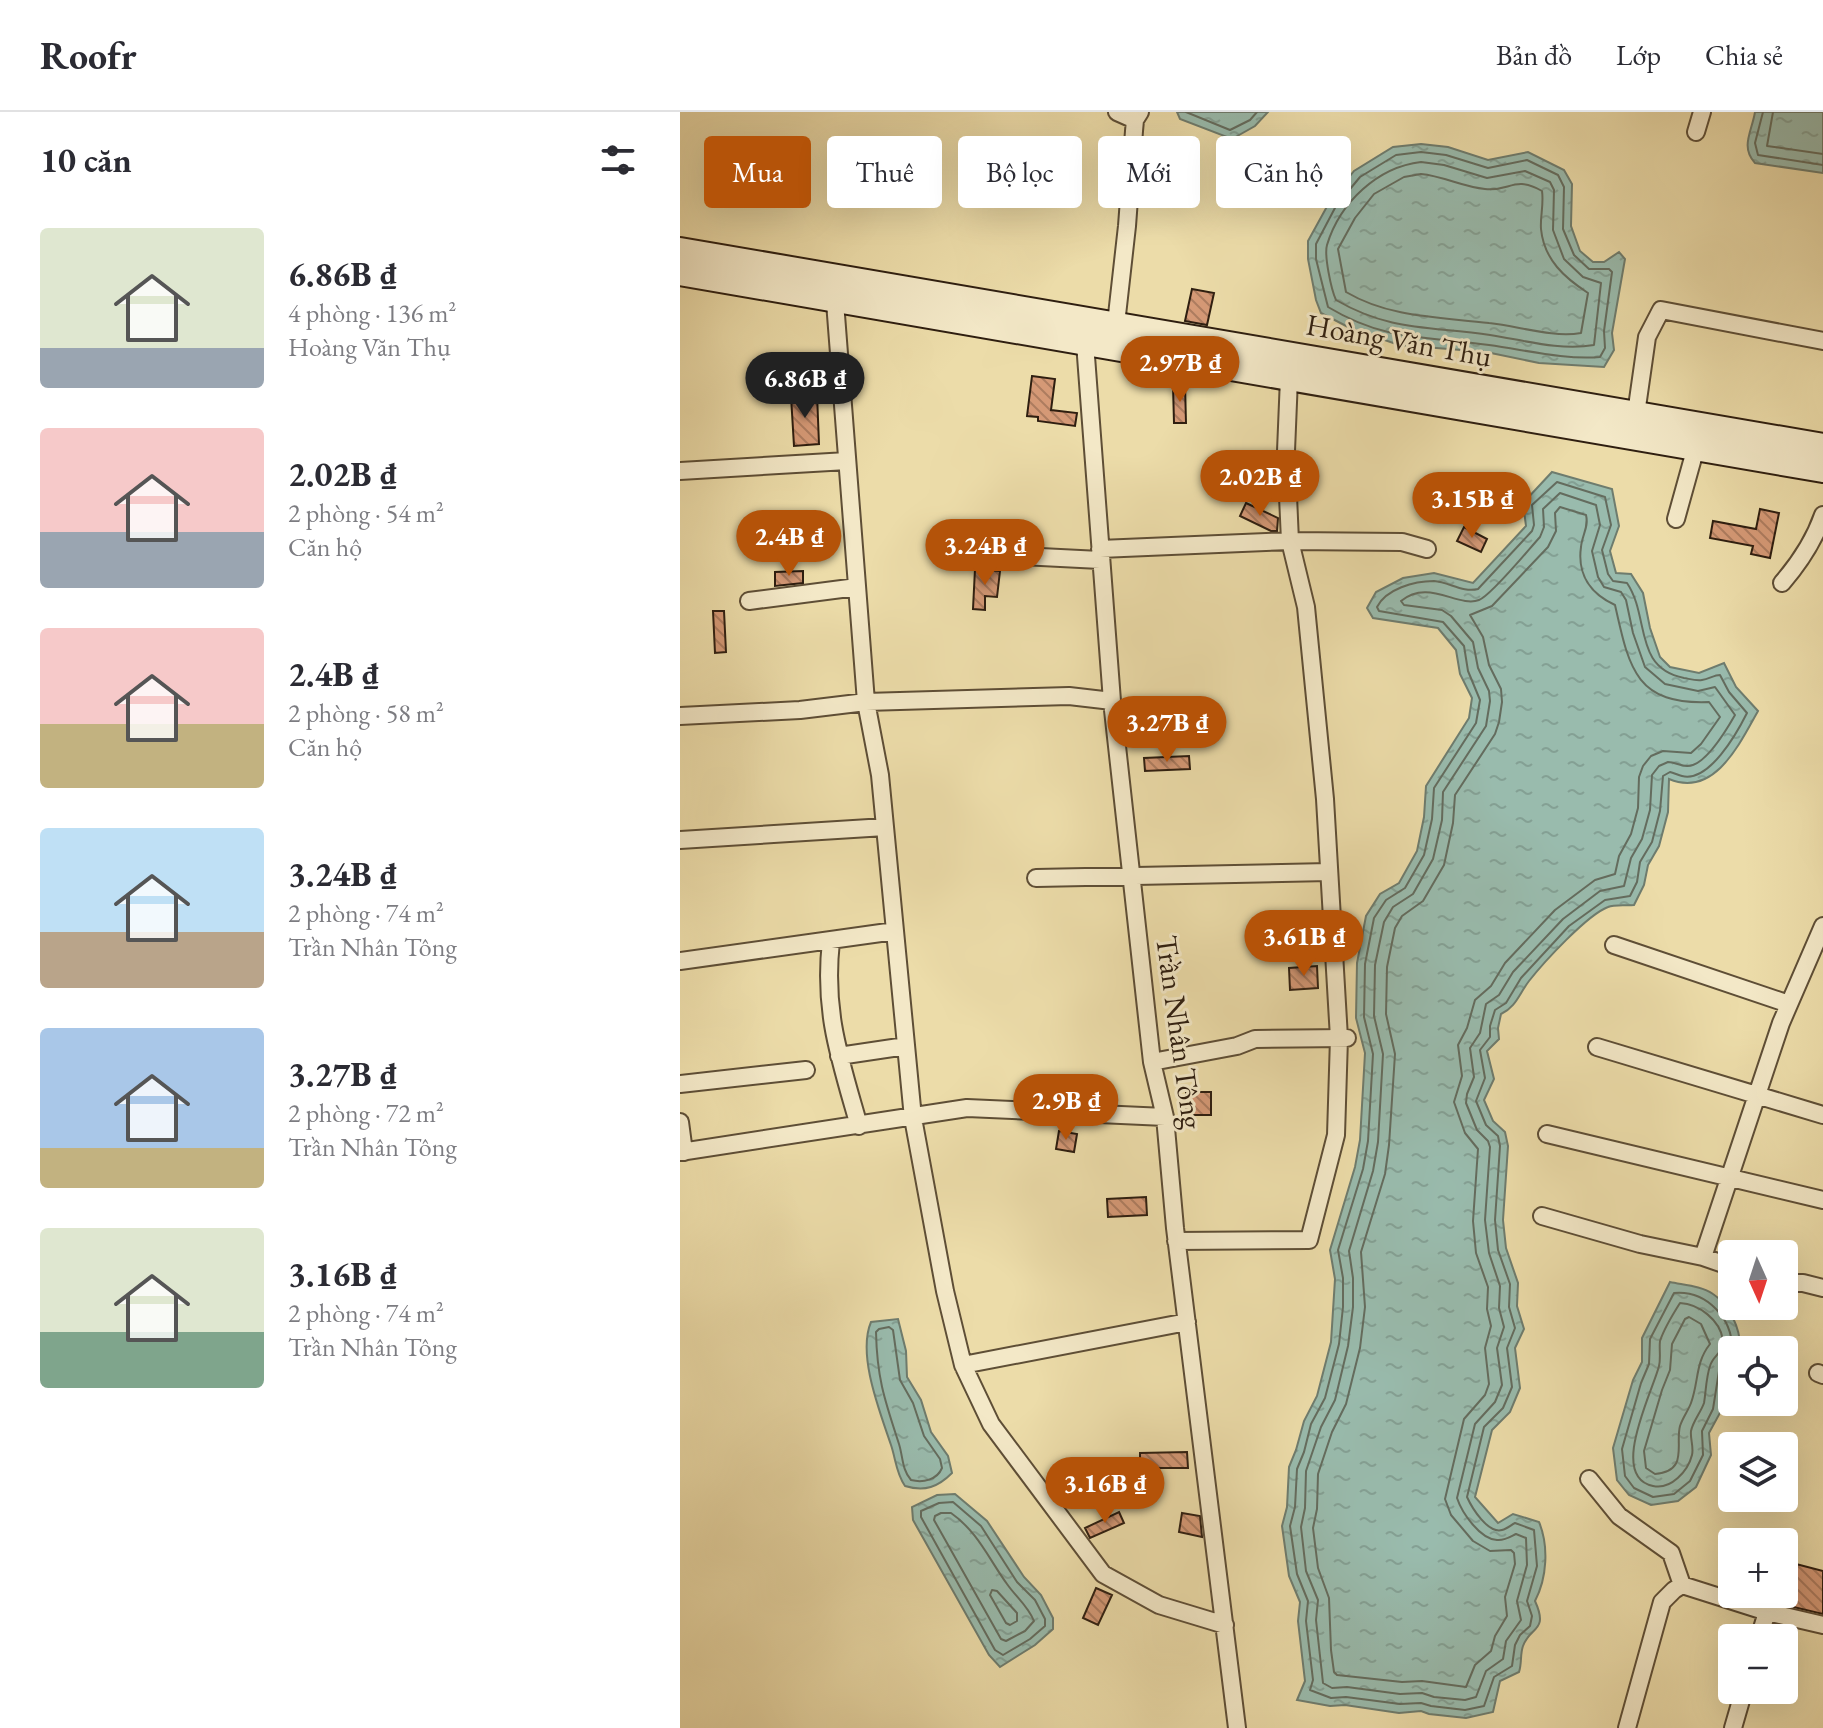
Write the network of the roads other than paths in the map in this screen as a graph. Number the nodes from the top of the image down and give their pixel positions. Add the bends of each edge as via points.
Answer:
1 (1117, 112) edge
2 (1702, 112) edge
3 (1137, 116) edge
4 (1696, 132) dead end
5 (680, 250) edge
6 (680, 273) edge
7 (835, 302) junction
8 (1116, 324) junction
9 (1077, 334) junction
10 (1823, 341) edge
11 (1289, 378) junction
12 (1422, 389) junction
13 (1636, 414) junction
14 (1823, 446) edge
15 (1696, 447) junction
16 (847, 461) junction
17 (1823, 470) edge
18 (680, 471) edge
19 (1823, 515) edge
20 (1676, 519) dead end
21 (1290, 541) junction
22 (1427, 549) dead end
23 (965, 553) dead end
24 (1100, 555) junction
25 (1782, 583) dead end
26 (857, 587) junction
27 (749, 601) dead end
28 (1112, 701) junction
29 (866, 702) junction
30 (680, 716) edge
31 (885, 827) junction
32 (680, 840) edge
33 (1329, 872) junction
34 (1132, 875) junction
35 (1036, 878) dead end
36 (1823, 926) edge
37 (895, 931) junction
38 (831, 941) junction
39 (1614, 945) dead end
40 (680, 961) edge
41 (1789, 1004) junction
42 (1343, 1038) junction
43 (906, 1046) junction
44 (1597, 1047) dead end
45 (839, 1056) junction
46 (1152, 1062) junction
47 (806, 1070) dead end
48 (680, 1084) edge
49 (1756, 1096) junction
50 (1823, 1115) edge
51 (1165, 1117) junction
52 (913, 1118) junction
53 (680, 1122) edge
54 (859, 1126) junction
55 (1547, 1134) dead end
56 (682, 1152) edge
57 (1728, 1177) junction
58 (1823, 1200) edge
59 (1542, 1216) dead end
60 (1176, 1241) junction
61 (1703, 1257) junction
62 (1718, 1262) edge
63 (1798, 1283) edge
64 (1823, 1288) edge
65 (1187, 1322) junction
66 (963, 1365) junction
67 (1589, 1479) dead end
68 (1682, 1585) junction
69 (1767, 1612) junction
70 (1763, 1624) edge
71 (1225, 1625) junction
72 (1823, 1625) edge
73 (1740, 1704) edge
74 (1237, 1728) edge
75 (1627, 1728) edge
76 (1733, 1728) edge

1 - 3 street
2 - 4 street
3 - 8 street
5 - 9 main road, Hoàng Văn Thụ
6 - 7 main road, Hoàng Văn Thụ
7 - 9 main road, Hoàng Văn Thụ
7 - 16 street
8 - 9 main road, Hoàng Văn Thụ
8 - 12 main road, Hoàng Văn Thụ
9 - 11 main road, Hoàng Văn Thụ
9 - 24 street, Trần Nhân Tông
10 - 13 street via 1661,310 1647,337
11 - 12 main road, Hoàng Văn Thụ
11 - 21 street
12 - 13 main road, Hoàng Văn Thụ
12 - 15 main road, Hoàng Văn Thụ
13 - 14 main road, Hoàng Văn Thụ
15 - 17 main road, Hoàng Văn Thụ
15 - 20 street
16 - 18 street
16 - 26 street
19 - 25 street via 1816,536
21 - 22 street via 1402,542
21 - 24 street
21 - 33 street via 1306,607
23 - 24 street
24 - 28 street, Trần Nhân Tông
26 - 27 street
26 - 29 street
28 - 29 street via 1069,696
28 - 34 street, Trần Nhân Tông
29 - 30 street
29 - 31 street
31 - 32 street
31 - 37 street
33 - 34 street
33 - 42 street
34 - 35 street
34 - 46 street, Trần Nhân Tông
36 - 41 street
37 - 38 street
37 - 43 street
38 - 40 street
38 - 45 street via 828,1007
39 - 41 street
41 - 49 street
42 - 46 street via 1255,1039
42 - 60 street via 1336,1135 1309,1240
43 - 45 street
43 - 52 street
44 - 49 street
45 - 54 street
46 - 51 street, Trần Nhân Tông
47 - 48 street
49 - 50 street
49 - 57 street
51 - 52 street via 967,1108
51 - 60 street, Trần Nhân Tông
52 - 54 street
52 - 66 street
53 - 56 street
54 - 56 street
55 - 57 street
57 - 58 street
57 - 61 street
59 - 61 street
60 - 65 street, Trần Nhân Tông
61 - 62 street
63 - 64 street
65 - 66 street
65 - 71 street, Trần Nhân Tông
66 - 71 street via 991,1424 1103,1574 1159,1605
67 - 68 street via 1619,1516 1671,1553
68 - 69 street
68 - 75 street via 1662,1602
69 - 70 street
69 - 72 street
71 - 74 street, Trần Nhân Tông
73 - 76 street

